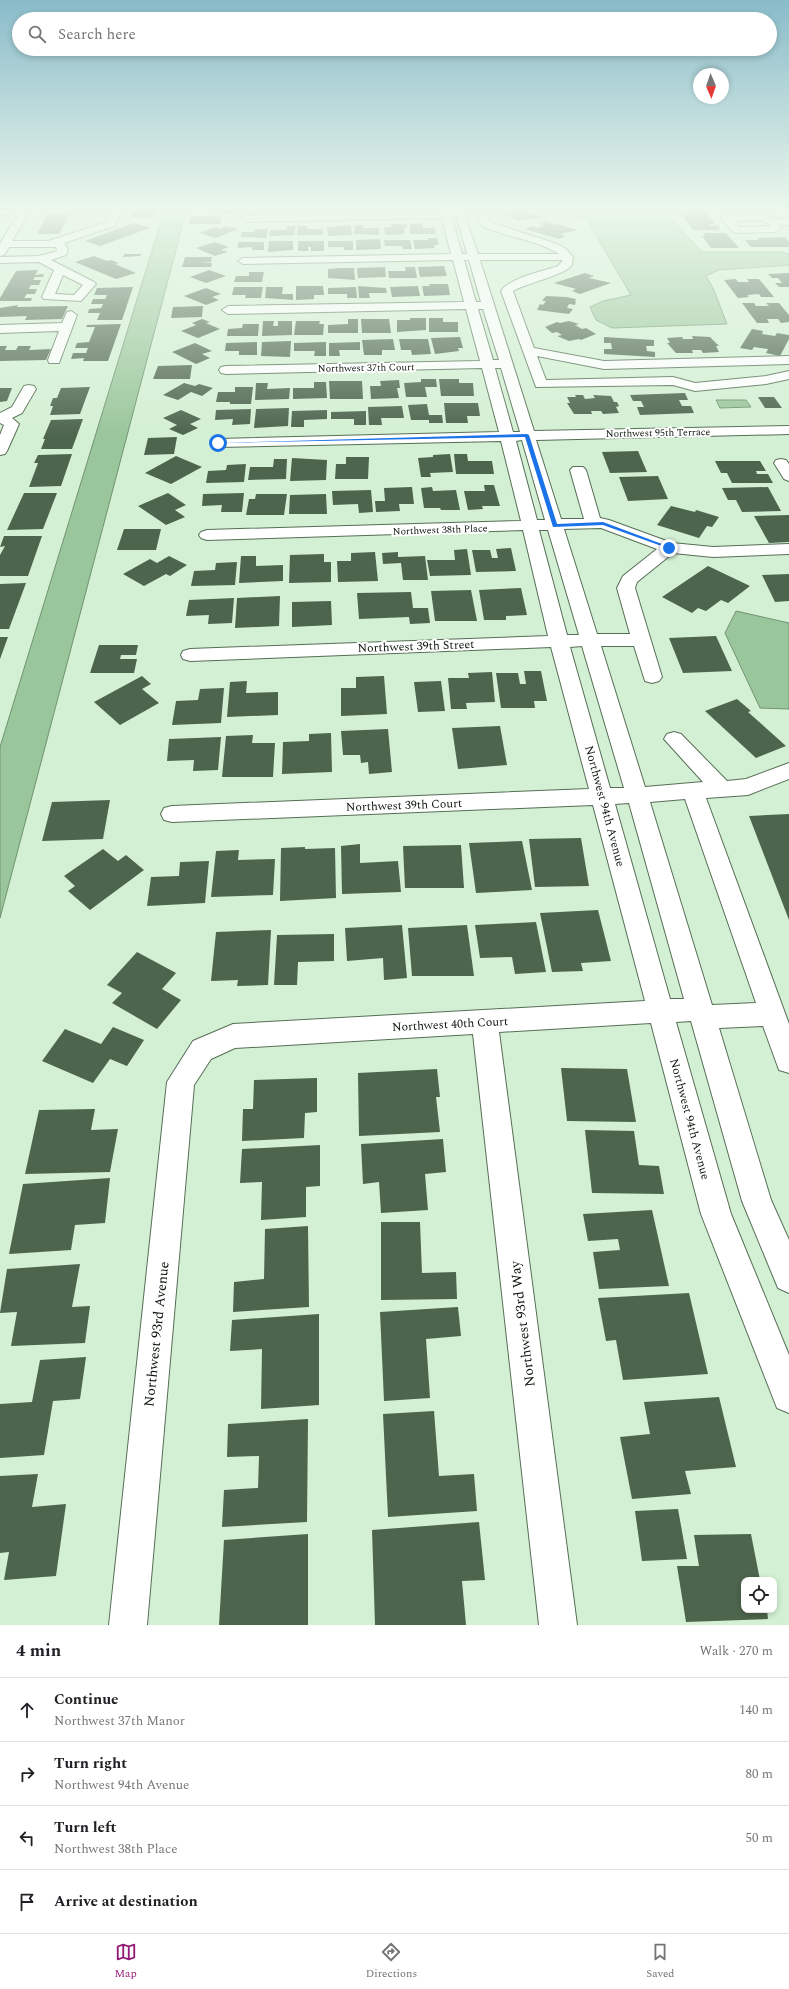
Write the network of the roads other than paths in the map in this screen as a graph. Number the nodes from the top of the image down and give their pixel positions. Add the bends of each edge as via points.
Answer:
1 (54, 284) edge
2 (90, 284) edge
3 (473, 284) edge
4 (516, 284) edge
5 (77, 299) junction
6 (479, 305) junction
7 (228, 310) dead end
8 (0, 329) edge
9 (64, 333) junction
10 (0, 340) edge
11 (529, 352) junction
12 (54, 360) dead end
13 (789, 360) edge
14 (497, 364) junction
15 (226, 370) dead end
16 (789, 375) edge
17 (29, 389) dead end
18 (1, 418) edge
19 (789, 430) edge
20 (517, 435) junction
21 (218, 443) dead end
22 (0, 451) edge
23 (781, 463) dead end
24 (578, 470) dead end
25 (789, 476) edge
26 (594, 524) junction
27 (529, 526) junction
28 (555, 526) junction
29 (207, 535) dead end
30 (669, 548) junction
31 (789, 549) edge
32 (589, 640) junction
33 (642, 640) junction
34 (559, 641) junction
35 (190, 655) dead end
36 (652, 676) dead end
37 (674, 739) dead end
38 (789, 771) edge
39 (722, 789) junction
40 (693, 791) junction
41 (637, 795) junction
42 (602, 796) junction
43 (172, 814) dead end
44 (660, 1010) junction
45 (701, 1013) junction
46 (772, 1014) junction
47 (485, 1023) junction
48 (202, 1050) joint
49 (789, 1061) edge
50 (789, 1277) edge
51 (789, 1396) edge
52 (128, 1625) edge
53 (558, 1625) edge

1 - 5 street via 48,297
2 - 5 street
3 - 6 street, Northwest 94th Avenue
4 - 11 street via 507,291
5 - 9 street
6 - 7 street
6 - 14 street, Northwest 94th Avenue
8 - 9 street
9 - 10 street
9 - 12 street
11 - 13 street via 540,352 586,364 604,365
11 - 16 street via 541,384 673,381 695,387 766,380
14 - 15 street, Northwest 37th Court
14 - 20 street, Northwest 94th Avenue
17 - 18 street via 17,410
18 - 22 street via 12,424
19 - 20 street, Northwest 95th Terrace
20 - 21 street, Northwest 95th Terrace
20 - 27 street, Northwest 94th Avenue
20 - 28 street, Northwest 94th Avenue
23 - 25 street
24 - 26 street
26 - 28 street, Northwest 38th Place
26 - 30 street, Northwest 38th Place via 603,523
27 - 28 street, Northwest 38th Place
27 - 29 street, Northwest 38th Place
27 - 34 street, Northwest 94th Avenue
28 - 32 street, Northwest 94th Avenue
30 - 31 street, Northwest 38th Place via 714,552
30 - 33 street via 629,580 626,588
32 - 33 street, Northwest 39th Street
32 - 34 street, Northwest 39th Street
32 - 41 street, Northwest 94th Avenue
33 - 36 street
34 - 35 street, Northwest 39th Street
34 - 42 street, Northwest 94th Avenue
37 - 39 street
38 - 39 street via 748,787
39 - 40 street
40 - 41 street
40 - 46 street
41 - 42 street, Northwest 39th Court
41 - 45 street, Northwest 94th Avenue
42 - 43 street, Northwest 39th Court
42 - 44 street, Northwest 94th Avenue
44 - 45 street, Northwest 40th Court
44 - 47 street, Northwest 40th Court
44 - 51 street, Northwest 94th Avenue via 716,1214
45 - 46 street, Northwest 40th Court
45 - 50 street, Northwest 94th Avenue via 757,1201
46 - 49 street
47 - 48 street, Northwest 40th Court via 233,1036
47 - 53 street, Northwest 93rd Way
48 - 52 street, Northwest 93rd Avenue via 181,1082

